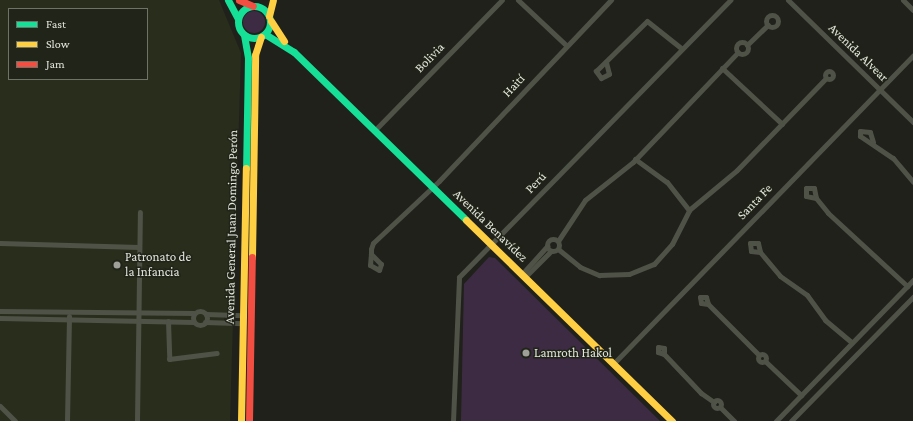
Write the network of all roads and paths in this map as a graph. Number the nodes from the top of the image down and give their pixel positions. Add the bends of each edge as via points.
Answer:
1 (228, 0) edge
2 (239, 0) edge
3 (264, 0) edge
4 (273, 0) edge
5 (502, 0) edge
6 (518, 0) edge
7 (611, 0) edge
8 (730, 0) edge
9 (788, 0) edge
10 (903, 0) edge
11 (254, 6) junction
12 (913, 10) edge
13 (270, 18) junction
14 (238, 19) junction
15 (768, 25) dead end
16 (244, 35) junction
17 (263, 36) junction
18 (747, 45) junction
19 (567, 46) junction
20 (289, 48) junction
21 (681, 48) junction
22 (738, 52) junction
23 (913, 56) edge
24 (606, 62) dead end
25 (722, 68) junction
26 (826, 78) dead end
27 (880, 90) junction
28 (913, 122) edge
29 (782, 124) junction
30 (374, 131) junction
31 (873, 142) dead end
32 (635, 159) junction
33 (913, 182) edge
34 (432, 186) junction
35 (816, 198) dead end
36 (689, 210) junction
37 (140, 212) dead end
38 (558, 241) junction
39 (0, 243) edge
40 (491, 245) junction
41 (139, 247) junction
42 (549, 249) junction
43 (558, 249) junction
44 (760, 252) dead end
45 (371, 254) dead end
46 (523, 275) junction
47 (913, 280) edge
48 (907, 286) junction
49 (913, 297) edge
50 (708, 304) dead end
51 (0, 311) edge
52 (69, 313) junction
53 (194, 313) junction
54 (138, 314) junction
55 (206, 314) junction
56 (243, 315) junction
57 (0, 318) edge
58 (69, 319) junction
59 (138, 320) junction
60 (168, 321) junction
61 (194, 322) junction
62 (205, 322) junction
63 (243, 323) junction
64 (852, 343) junction
65 (217, 353) dead end
66 (664, 354) dead end
67 (613, 364) junction
68 (801, 395) junction
69 (0, 406) edge
70 (15, 421) edge
71 (67, 421) edge
72 (137, 421) edge
73 (241, 421) edge
74 (249, 421) edge
75 (453, 421) edge
76 (672, 421) edge
77 (734, 421) edge
78 (776, 421) edge
79 (791, 421) edge

1 - 14 main road
2 - 11 main road
3 - 11 main road
4 - 13 main road
5 - 30 street, Bolivia
6 - 19 street
7 - 19 street, Haití
8 - 21 street, Perú
9 - 27 street, Avenida Alvear
10 - 12 street
11 - 13 main road
11 - 14 main road via 244,10
13 - 17 main road
13 - 20 main road, Avenida Benavídez
14 - 16 main road
15 - 18 street
16 - 17 main road
16 - 56 main road, Avenida General Juan Domingo Perón via 248,58
17 - 20 main road, Avenida Benavídez
17 - 74 main road, Avenida General Juan Domingo Perón via 255,55
18 - 22 street via 745,54
18 - 22 street via 739,43
19 - 34 street, Haití
20 - 30 main road, Avenida Benavídez
21 - 24 street via 647,21
21 - 40 street, Perú
22 - 25 street
23 - 27 street, Santa Fe
25 - 29 street
25 - 32 street
26 - 29 street
27 - 28 street, Avenida Alvear
27 - 67 street, Santa Fe
29 - 36 street via 726,181
30 - 34 main road, Avenida Benavídez
31 - 33 street via 893,158
32 - 36 street via 667,182
32 - 38 street via 585,200
34 - 40 main road, Avenida Benavídez
34 - 45 street, Haití via 374,243
35 - 48 street
36 - 43 street via 664,256 636,272 611,275 590,272
37 - 41 street
38 - 42 street via 550,240
38 - 43 street
39 - 41 street
40 - 46 main road, Avenida Benavídez
40 - 75 street, Perú via 457,280
41 - 54 street
42 - 43 street
42 - 46 street
44 - 64 street via 786,282 807,295 825,320
46 - 67 main road, Avenida Benavídez
47 - 48 street
48 - 64 street
49 - 79 street
50 - 68 street via 759,355 765,355 765,361
51 - 52 street
52 - 54 street
52 - 58 street
53 - 54 street
53 - 55 street via 200,310
53 - 61 street
54 - 59 street
55 - 56 street
55 - 62 street
56 - 63 main road, Avenida General Juan Domingo Perón
57 - 58 street
58 - 59 street
58 - 71 street
59 - 60 street
59 - 72 street
60 - 61 street
60 - 65 street via 169,359
61 - 62 street via 200,325
62 - 63 street
63 - 73 main road, Avenida General Juan Domingo Perón
64 - 68 street
66 - 77 street via 701,394 714,402 720,401 720,407
67 - 76 main road, Avenida Benavídez
68 - 78 street
69 - 70 street

